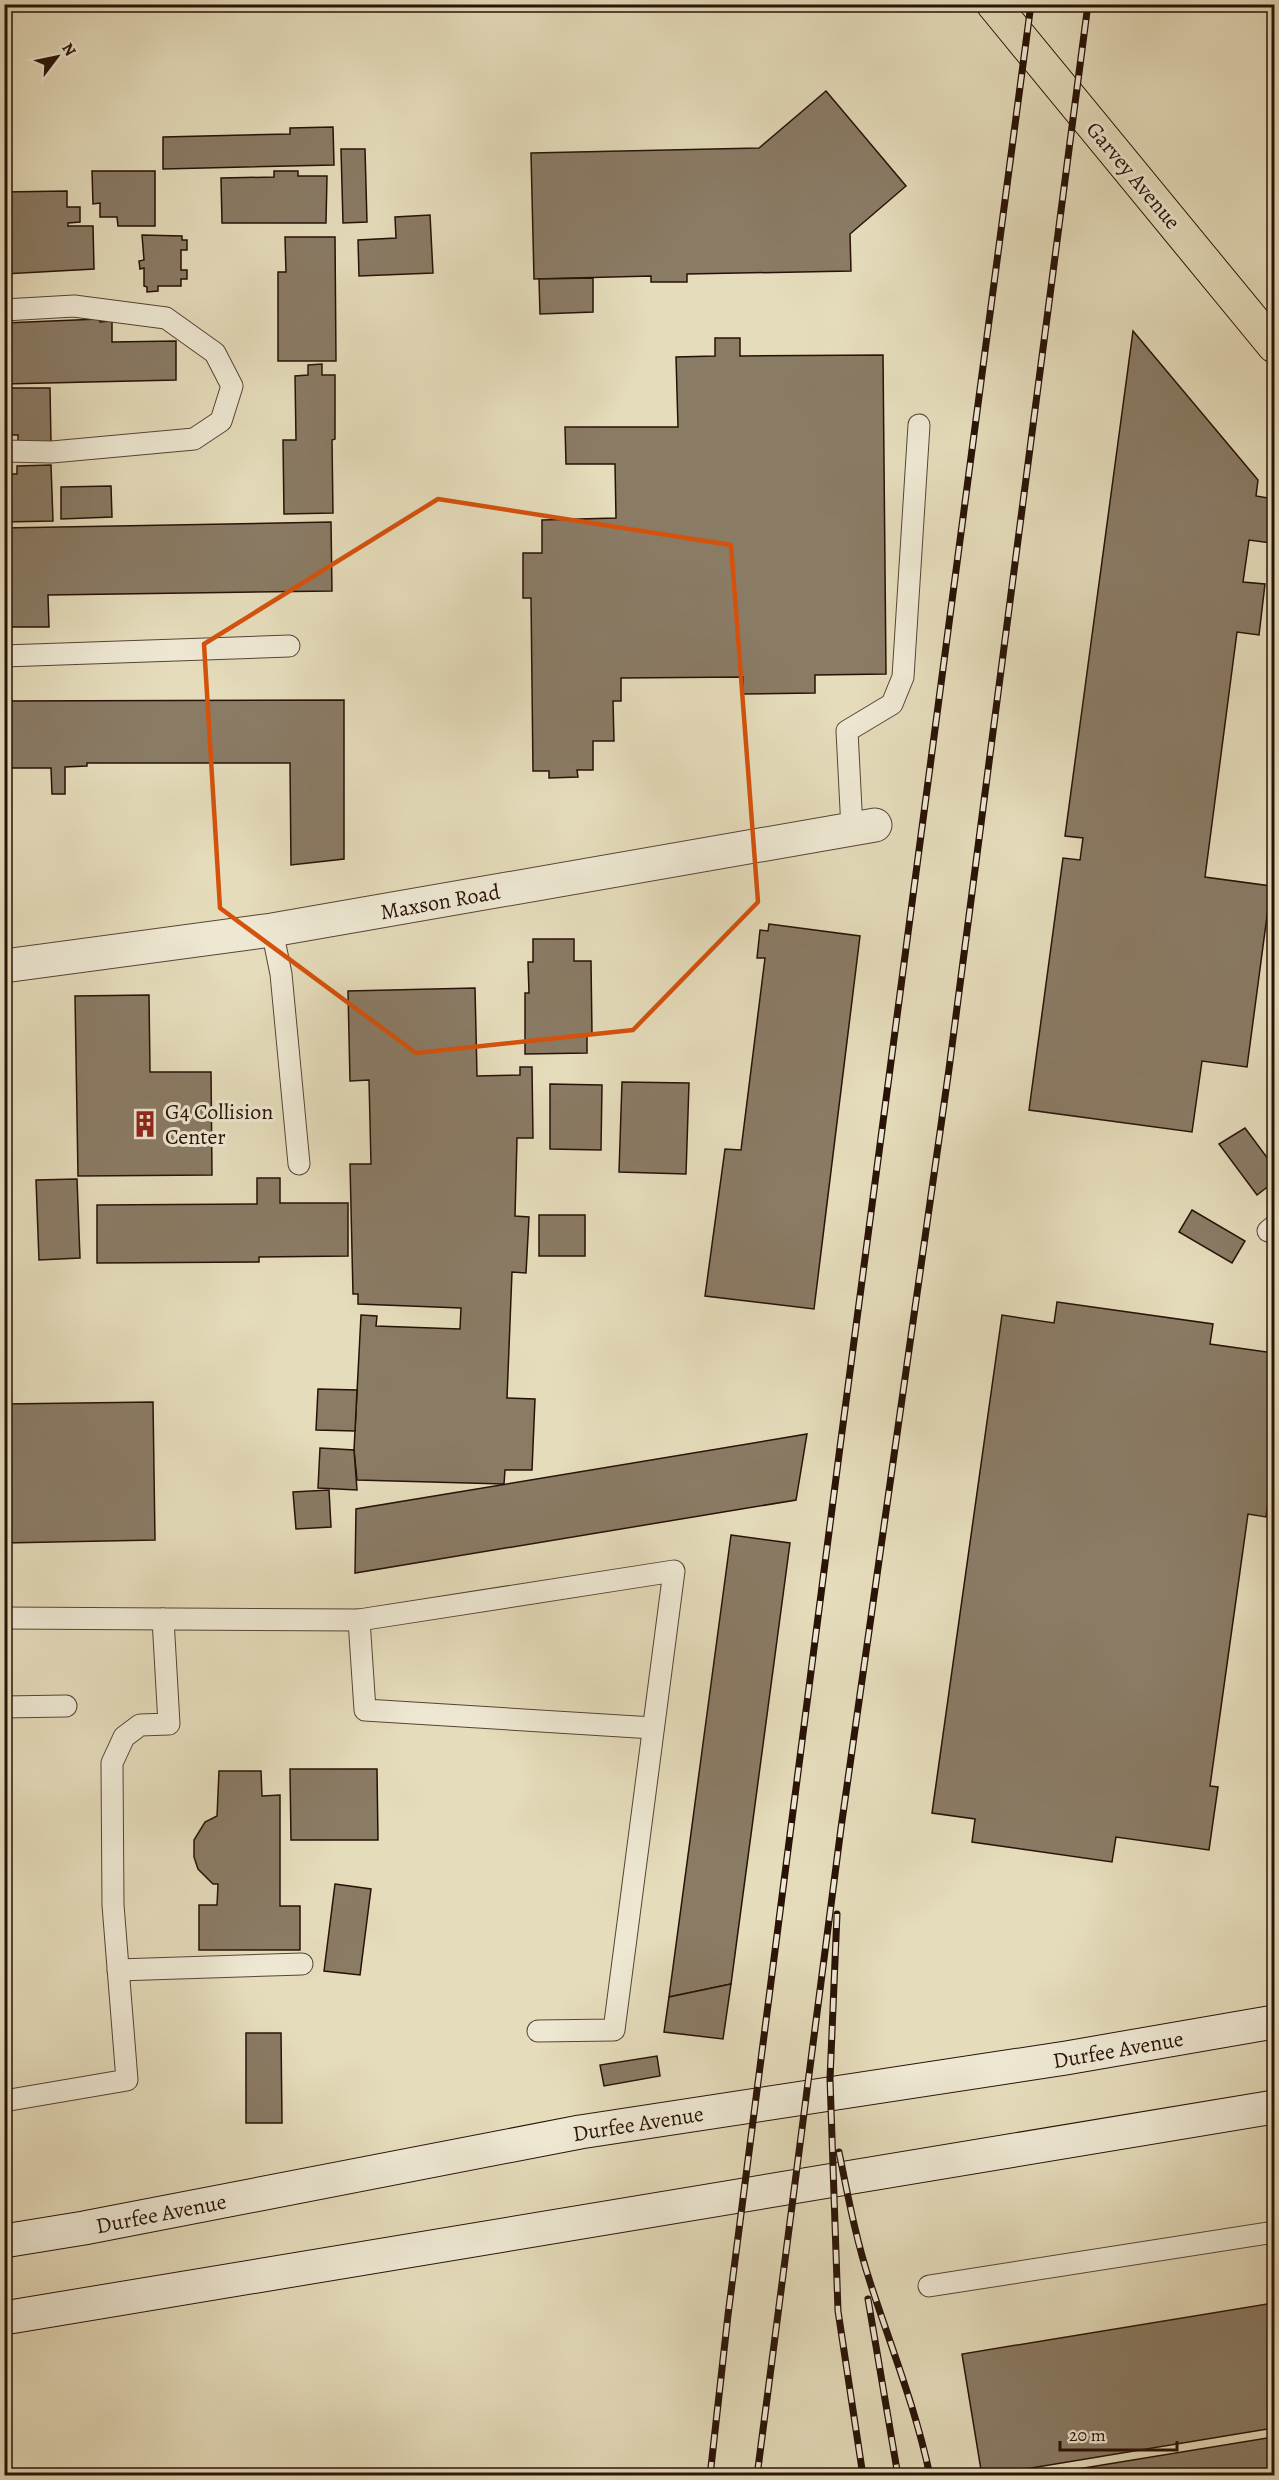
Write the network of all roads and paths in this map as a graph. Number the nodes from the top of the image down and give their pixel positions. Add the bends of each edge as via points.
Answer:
1 (993, 4) edge
2 (4, 310) edge
3 (1275, 346) edge
4 (919, 425) dead end
5 (4, 451) edge
6 (290, 646) dead end
7 (4, 656) edge
8 (863, 827) joint
9 (272, 930) junction
10 (4, 966) edge
11 (298, 1164) dead end
12 (4, 1617) edge
13 (163, 1619) junction
14 (359, 1620) junction
15 (66, 1706) dead end
16 (4, 1707) edge
17 (653, 1728) junction
18 (302, 1964) dead end
19 (118, 1970) junction
20 (1275, 2022) edge
21 (538, 2031) dead end
22 (4, 2101) edge
23 (1275, 2107) edge
24 (1275, 2232) edge
25 (4, 2241) edge
26 (929, 2286) dead end
27 (4, 2318) edge

1 - 3 main road, Garvey Avenue
2 - 5 lane via 74,306 166,318 215,353 232,386 221,422 194,439 52,452
4 - 8 lane via 903,677 892,704 847,731
6 - 7 lane
8 - 9 main road, Maxson Road
9 - 10 main road, Maxson Road
9 - 11 lane via 281,974
12 - 13 lane
13 - 14 lane
13 - 19 lane via 169,1724 141,1725 124,1737 112,1763 113,1905
14 - 17 lane via 365,1710
14 - 17 lane via 674,1571
15 - 16 lane
17 - 21 lane via 614,2030
18 - 19 lane
19 - 22 lane via 127,2080
20 - 25 main road, Durfee Avenue via 580,2132
23 - 27 main road
24 - 26 lane

